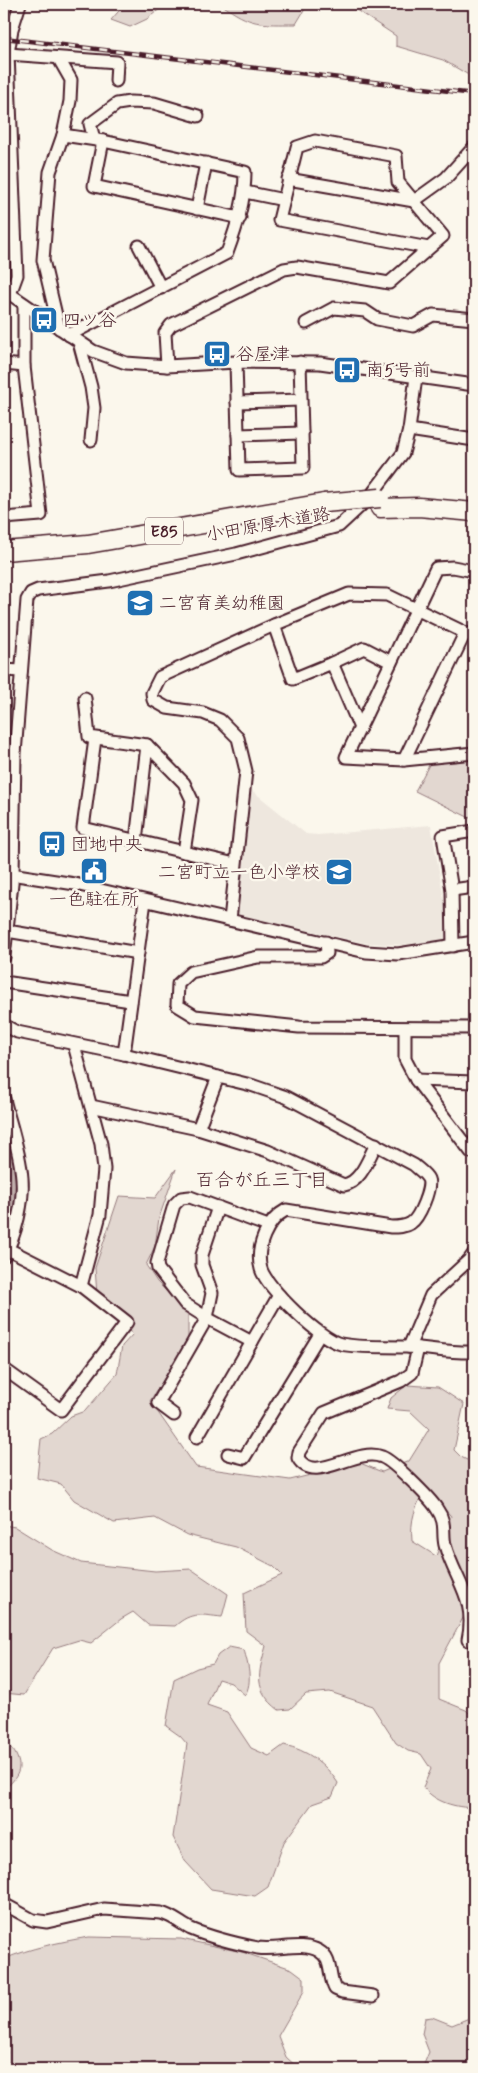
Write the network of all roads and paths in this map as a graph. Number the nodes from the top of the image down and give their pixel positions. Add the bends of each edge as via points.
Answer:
1 (20, 4) edge
2 (9, 16) edge
3 (8, 54) junction
4 (59, 59) junction
5 (116, 81) dead end
6 (198, 116) dead end
7 (63, 134) junction
8 (98, 140) junction
9 (474, 147) edge
10 (206, 163) junction
11 (288, 179) junction
12 (245, 192) junction
13 (284, 200) junction
14 (414, 201) junction
15 (197, 209) junction
16 (240, 218) junction
17 (139, 246) dead end
18 (429, 248) junction
19 (161, 288) junction
20 (7, 293) edge
21 (24, 304) junction
22 (474, 319) edge
23 (306, 323) dead end
24 (59, 328) junction
25 (74, 339) junction
26 (236, 362) junction
27 (300, 362) junction
28 (4, 364) edge
29 (24, 366) junction
30 (167, 366) junction
31 (416, 377) junction
32 (474, 385) edge
33 (300, 400) junction
34 (237, 402) junction
35 (409, 430) junction
36 (302, 433) junction
37 (238, 435) junction
38 (91, 440) dead end
39 (474, 440) edge
40 (474, 502) edge
41 (380, 503) junction
42 (324, 508) junction
43 (474, 512) edge
44 (4, 518) edge
45 (4, 552) edge
46 (4, 562) edge
47 (474, 571) edge
48 (416, 609) junction
49 (274, 625) junction
50 (470, 635) edge
51 (391, 662) junction
52 (332, 663) junction
53 (4, 670) edge
54 (21, 672) junction
55 (85, 698) dead end
56 (360, 728) junction
57 (95, 739) junction
58 (474, 742) edge
59 (147, 745) junction
60 (471, 754) edge
61 (404, 760) junction
62 (474, 831) edge
63 (136, 841) junction
64 (184, 852) junction
65 (235, 864) junction
66 (8, 873) edge
67 (474, 887) edge
68 (452, 890) junction
69 (145, 900) junction
70 (230, 920) junction
71 (7, 931) junction
72 (326, 942) junction
73 (474, 942) edge
74 (453, 946) junction
75 (138, 952) junction
76 (4, 957) edge
77 (4, 982) edge
78 (131, 1001) junction
79 (4, 1025) edge
80 (474, 1028) edge
81 (405, 1029) junction
82 (74, 1044) junction
83 (124, 1054) junction
84 (218, 1077) junction
85 (416, 1080) junction
86 (474, 1082) edge
87 (4, 1099) edge
88 (91, 1106) junction
89 (198, 1129) junction
90 (376, 1144) junction
91 (474, 1153) edge
92 (218, 1207) junction
93 (268, 1226) junction
94 (6, 1252) edge
95 (474, 1252) edge
96 (81, 1286) junction
97 (279, 1295) junction
98 (207, 1318) junction
99 (320, 1334) junction
100 (252, 1342) junction
101 (413, 1348) junction
102 (474, 1352) edge
103 (4, 1369) edge
104 (174, 1415) dead end
105 (197, 1437) dead end
106 (228, 1454) dead end
107 (469, 1589) edge
108 (468, 1640) dead end
109 (4, 1904) edge
110 (373, 1996) dead end

1 - 2 street
2 - 3 street
3 - 4 street
3 - 20 street via 17,275
4 - 5 street via 117,62
4 - 7 street via 71,80
6 - 8 street via 154,103 116,104 90,124
7 - 8 street
7 - 24 street via 50,172 43,242 44,265
8 - 10 street
8 - 15 street via 94,186
9 - 14 street via 446,178
10 - 12 street via 245,172
10 - 15 street
11 - 13 street
11 - 14 street
11 - 14 street via 297,146 315,141 396,156 398,182
12 - 13 street
12 - 16 street
13 - 18 street via 279,220
14 - 18 street via 443,236
15 - 16 street
16 - 19 street via 227,253
17 - 19 street
18 - 30 street via 389,283 297,267 284,269 171,325 165,333
19 - 25 street
20 - 21 street
21 - 24 street
21 - 29 street
22 - 23 street via 433,315 413,326 377,319 365,311 334,308
24 - 25 street
25 - 30 street via 104,356 126,363
25 - 38 street via 91,387 94,408
26 - 27 street
26 - 30 street
26 - 34 street
27 - 31 street
27 - 33 street
28 - 29 street
29 - 44 street via 41,515
31 - 32 street
31 - 35 street
33 - 34 street
33 - 36 street
34 - 37 street
35 - 39 street
35 - 54 street via 400,459 369,498 339,526 226,556 108,581 31,593 27,600
36 - 37 street
36 - 37 street via 303,468 239,470
40 - 41 highway, 小田原厚木道路 / E85 via 420,497
41 - 42 highway, 小田原厚木道路 / E85, bridge
41 - 43 highway, 小田原厚木道路 / E85
42 - 45 highway, 小田原厚木道路 / E85 via 88,544
42 - 46 highway, 小田原厚木道路 / E85 via 90,553
47 - 48 street via 436,568
48 - 49 street via 387,595 349,594
48 - 50 street
48 - 51 street
49 - 52 street via 293,679
49 - 65 street via 160,677 152,693 153,700 166,708 203,713 220,720 238,738 246,771
50 - 61 street
51 - 52 street via 364,648
51 - 56 street
52 - 56 street
53 - 54 street
54 - 66 street
55 - 57 street via 89,737
56 - 61 street via 346,757
57 - 59 street
57 - 63 street via 83,828
58 - 60 street
59 - 63 street
59 - 64 street via 184,783 192,800
60 - 61 street
62 - 68 street via 443,836
63 - 64 street
64 - 65 street
65 - 70 street
66 - 69 street
66 - 71 street
67 - 68 street
68 - 74 street
69 - 70 street
69 - 75 street
70 - 72 street
71 - 75 street
71 - 76 street
72 - 74 street via 366,952 398,954
72 - 81 street via 327,953 320,957 258,957 191,972 178,984 177,1005 195,1016 299,1027
73 - 74 street
75 - 78 street
77 - 78 street
78 - 83 street
79 - 82 street via 17,1032
80 - 81 street
81 - 85 street via 405,1059
82 - 83 street
82 - 88 street
83 - 84 street
84 - 89 street
84 - 90 street via 286,1097
85 - 86 street
85 - 91 street
87 - 94 street via 22,1178 18,1218
88 - 89 street
88 - 96 street via 104,1169 100,1215
89 - 90 street via 268,1151 344,1185 359,1176
90 - 93 street via 414,1165 429,1182 425,1200 411,1223 391,1227 286,1210
92 - 93 street
92 - 98 street via 202,1255 202,1265 212,1293
92 - 98 street via 190,1197 180,1198 174,1205 156,1263 185,1304
93 - 97 street via 260,1261 264,1276
94 - 96 street
95 - 101 street via 431,1294
96 - 103 street via 127,1322 61,1410
97 - 99 street
97 - 100 street
98 - 100 street
98 - 104 street via 158,1403
99 - 101 street via 341,1344
99 - 106 street via 244,1458
100 - 105 street
101 - 102 street
101 - 107 street via 412,1373 401,1381 324,1413 298,1458 302,1466 314,1470 366,1455 385,1458 438,1510 445,1526 445,1545
107 - 108 street via 471,1628
109 - 110 street via 39,1922 104,1909 161,1913 192,1929 254,1947 267,1950 312,1948 328,1959 335,1989

